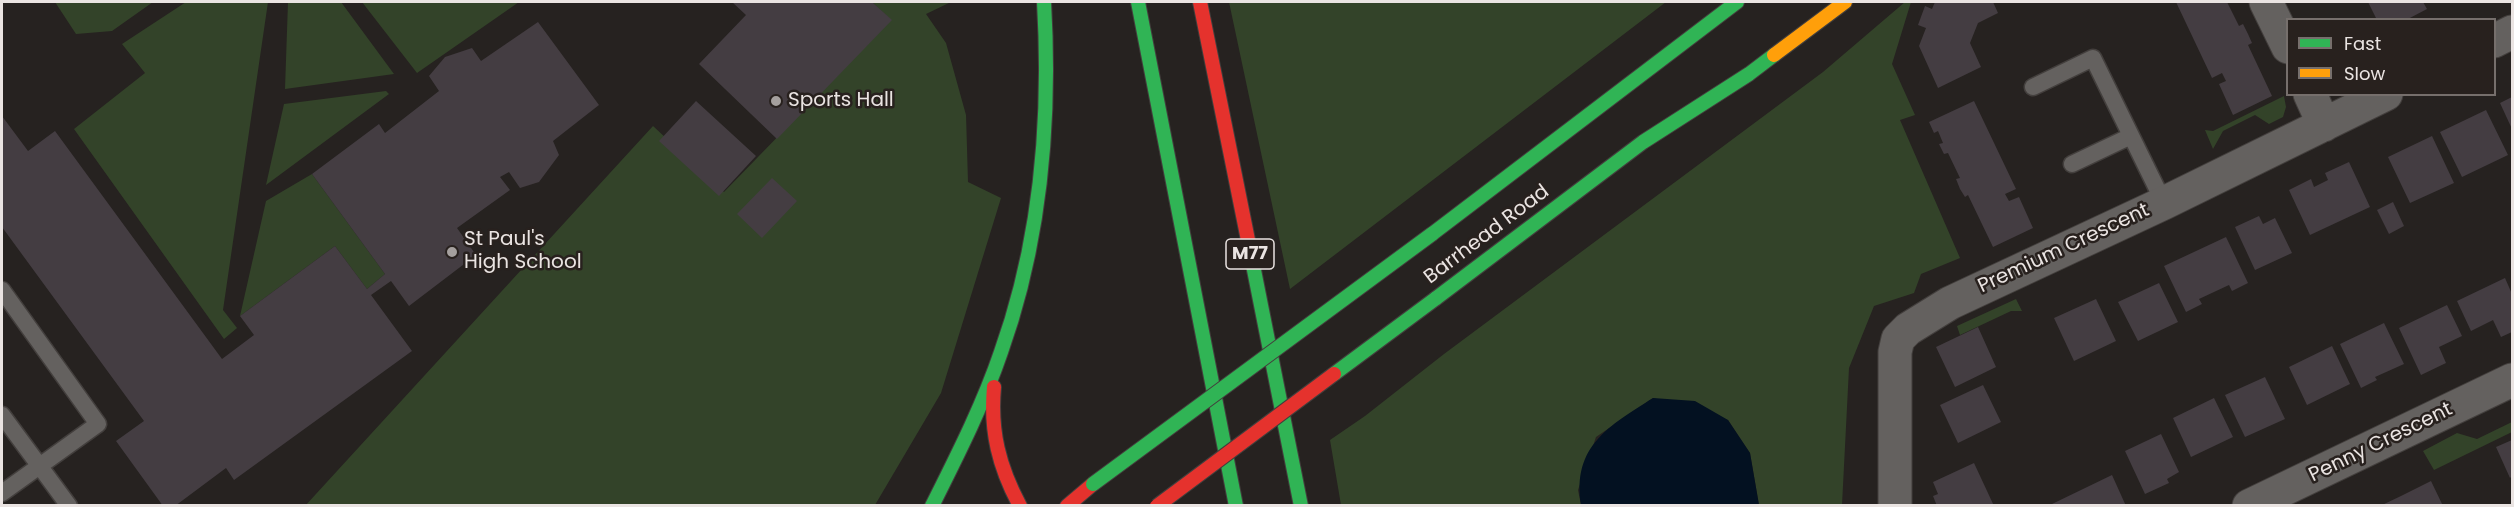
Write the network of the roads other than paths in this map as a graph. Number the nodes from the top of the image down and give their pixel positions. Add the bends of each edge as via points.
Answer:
1 (1044, 2) edge
2 (1138, 2) edge
3 (1200, 2) edge
4 (1737, 2) edge
5 (1845, 2) edge
6 (2266, 2) edge
7 (2512, 32) edge
8 (2496, 40) edge
9 (2286, 43) edge
10 (2033, 87) dead end
11 (2311, 96) edge
12 (2382, 96) edge
13 (2324, 125) junction
14 (2131, 136) junction
15 (2072, 164) dead end
16 (2164, 203) junction
17 (2, 290) edge
18 (1009, 331) junction
19 (2512, 380) edge
20 (2, 415) edge
21 (39, 466) junction
22 (2, 493) edge
23 (69, 506) edge
24 (932, 506) edge
25 (1020, 506) edge
26 (1067, 506) edge
27 (1157, 506) edge
28 (1236, 506) edge
29 (1301, 506) edge
30 (1895, 506) edge
31 (2249, 506) edge

1 - 18 main road via 1048,101 1042,171
2 - 28 main road
3 - 29 main road, M77
4 - 26 main road, Barrhead Road, bridge
5 - 27 main road, Barrhead Road, bridge via 1749,74 1643,142
6 - 9 street
7 - 8 street
10 - 14 lane via 2093,58
11 - 13 street
12 - 13 street, Premium Crescent
13 - 16 street, Premium Crescent
14 - 15 lane
14 - 16 lane
16 - 30 street, Premium Crescent via 1950,303 1898,339
17 - 21 lane via 98,424
18 - 24 main road via 974,419
18 - 25 main road via 993,390 993,430 999,463
19 - 31 street, Penny Crescent
20 - 21 lane
21 - 22 lane
21 - 23 lane

